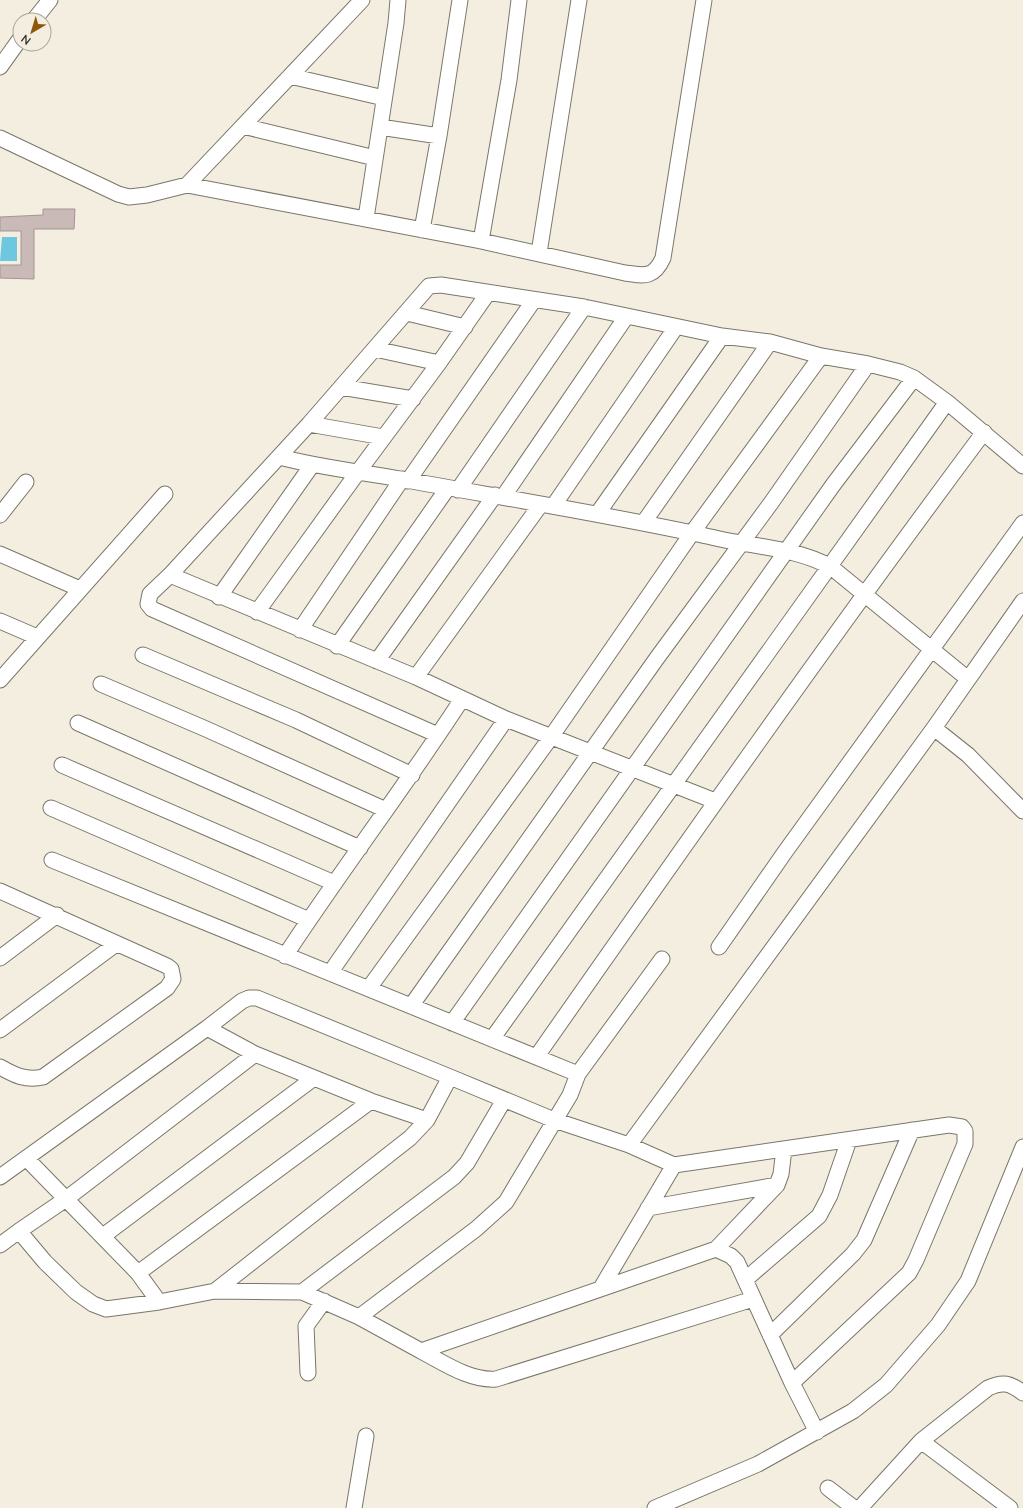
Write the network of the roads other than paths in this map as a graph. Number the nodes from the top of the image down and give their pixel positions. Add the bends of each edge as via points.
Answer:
1 (50, 0) edge
2 (362, 0) edge
3 (398, 0) edge
4 (460, 0) edge
5 (519, 0) edge
6 (580, 0) edge
7 (704, 0) edge
8 (40, 12) edge
9 (12, 51) edge
10 (0, 68) edge
11 (290, 76) junction
12 (384, 98) junction
13 (243, 126) junction
14 (380, 126) junction
15 (439, 136) junction
16 (0, 138) edge
17 (375, 158) junction
18 (187, 185) junction
19 (366, 218) junction
20 (422, 230) junction
21 (481, 241) junction
22 (538, 254) junction
23 (488, 293) junction
24 (534, 300) junction
25 (584, 307) junction
26 (407, 313) junction
27 (626, 318) junction
28 (465, 327) junction
29 (676, 327) junction
30 (722, 336) junction
31 (770, 342) junction
32 (375, 349) junction
33 (821, 356) junction
34 (439, 364) junction
35 (868, 364) junction
36 (914, 378) junction
37 (341, 388) junction
38 (413, 399) junction
39 (948, 402) junction
40 (309, 424) junction
41 (984, 432) junction
42 (383, 437) junction
43 (279, 457) junction
44 (312, 465) junction
45 (1023, 466) edge
46 (358, 472) junction
47 (405, 480) junction
48 (26, 482) dead end
49 (452, 489) junction
50 (165, 494) dead end
51 (500, 496) junction
52 (547, 504) junction
53 (598, 513) junction
54 (0, 514) edge
55 (644, 522) junction
56 (1023, 523) edge
57 (692, 533) junction
58 (740, 543) junction
59 (788, 550) junction
60 (0, 554) edge
61 (831, 567) junction
62 (170, 576) junction
63 (80, 589) junction
64 (864, 593) junction
65 (219, 597) junction
66 (1023, 601) edge
67 (257, 612) junction
68 (0, 621) edge
69 (300, 630) junction
70 (37, 637) junction
71 (337, 646) junction
72 (933, 649) junction
73 (143, 655) dead end
74 (377, 661) junction
75 (416, 677) junction
76 (968, 679) junction
77 (0, 680) edge
78 (101, 684) dead end
79 (462, 699) junction
80 (506, 719) junction
81 (78, 723) dead end
82 (934, 728) junction
83 (438, 735) junction
84 (551, 737) junction
85 (590, 753) junction
86 (62, 765) dead end
87 (633, 769) junction
88 (412, 775) junction
89 (675, 785) junction
90 (715, 801) junction
91 (51, 808) dead end
92 (386, 810) junction
93 (1023, 811) edge
94 (360, 848) junction
95 (52, 860) dead end
96 (334, 884) junction
97 (0, 891) edge
98 (57, 915) junction
99 (309, 920) junction
100 (116, 944) junction
101 (719, 947) dead end
102 (285, 956) junction
103 (0, 958) edge
104 (662, 959) dead end
105 (330, 973) junction
106 (369, 988) junction
107 (411, 1006) junction
108 (452, 1023) junction
109 (207, 1028) junction
110 (0, 1030) edge
111 (492, 1039) junction
112 (255, 1054) junction
113 (537, 1056) junction
114 (0, 1067) edge
115 (578, 1074) junction
116 (450, 1077) junction
117 (314, 1078) junction
118 (504, 1100) junction
119 (371, 1101) junction
120 (427, 1120) junction
121 (554, 1120) junction
122 (912, 1130) junction
123 (848, 1140) junction
124 (629, 1145) junction
125 (1023, 1147) edge
126 (784, 1149) junction
127 (26, 1158) junction
128 (674, 1166) junction
129 (0, 1177) edge
130 (777, 1184) junction
131 (66, 1199) junction
132 (648, 1208) junction
133 (19, 1231) junction
134 (103, 1236) junction
135 (0, 1245) edge
136 (716, 1249) junction
137 (138, 1272) junction
138 (746, 1279) junction
139 (601, 1288) junction
140 (215, 1291) junction
141 (302, 1292) junction
142 (753, 1299) junction
143 (324, 1301) junction
144 (159, 1302) junction
145 (359, 1317) junction
146 (770, 1335) junction
147 (421, 1351) junction
148 (308, 1373) dead end
149 (792, 1383) junction
150 (1020, 1385) edge
151 (817, 1432) junction
152 (366, 1436) dead end
153 (922, 1441) junction
154 (828, 1488) dead end
155 (996, 1503) edge
156 (354, 1508) edge
157 (655, 1508) edge
158 (854, 1508) edge
159 (860, 1508) edge
160 (1010, 1508) edge

1 - 8 street
2 - 11 street
3 - 12 street
4 - 15 street
5 - 21 street via 509,80
6 - 22 street
7 - 22 street via 663,258 659,268 652,274 642,275
9 - 10 street
11 - 12 street
11 - 13 street
12 - 14 street
13 - 17 street
13 - 18 street
14 - 15 street
14 - 17 street
15 - 20 street
16 - 18 street via 129,197
17 - 19 street
18 - 19 street
19 - 20 street
20 - 21 street
21 - 22 street
23 - 24 street
23 - 26 street via 441,285 430,286
23 - 28 street
24 - 25 street
24 - 47 street
25 - 27 street
25 - 49 street
26 - 28 street
26 - 32 street
27 - 29 street
27 - 51 street
28 - 34 street
29 - 30 street
29 - 52 street
30 - 31 street
30 - 53 street
31 - 33 street
31 - 55 street
32 - 34 street
32 - 37 street
33 - 35 street
33 - 57 street
34 - 38 street
35 - 36 street
35 - 58 street
36 - 39 street
36 - 59 street via 833,485
37 - 38 street
37 - 40 street
38 - 42 street
39 - 41 street
39 - 61 street
40 - 42 street
40 - 43 street
41 - 45 street
41 - 64 street
42 - 46 street
43 - 44 street
43 - 62 street
44 - 46 street
44 - 65 street
46 - 47 street
46 - 67 street
47 - 49 street
47 - 69 street
48 - 54 street
49 - 51 street
49 - 71 street
50 - 63 street
51 - 52 street
51 - 74 street
52 - 53 street
52 - 75 street
53 - 55 street
55 - 57 street
56 - 72 street
57 - 58 street
57 - 84 street
58 - 59 street
58 - 85 street
59 - 61 street
59 - 87 street
60 - 63 street
61 - 64 street
61 - 89 street
62 - 65 street
62 - 83 street via 150,594 148,604 152,609
63 - 70 street
64 - 72 street
64 - 90 street
65 - 67 street
66 - 76 street
67 - 69 street
68 - 70 street
69 - 71 street
70 - 77 street
71 - 74 street
72 - 76 street
72 - 101 street
73 - 88 street via 296,720
74 - 75 street
75 - 79 street
76 - 82 street
78 - 92 street
79 - 80 street
79 - 83 street
80 - 84 street
80 - 105 street
81 - 94 street
82 - 93 street via 968,755
82 - 124 street
83 - 88 street
84 - 85 street
84 - 106 street
85 - 87 street
85 - 107 street
86 - 96 street
87 - 89 street
87 - 108 street
88 - 92 street
89 - 90 street
89 - 111 street
90 - 113 street
91 - 99 street
92 - 94 street
94 - 96 street
95 - 102 street
96 - 99 street
97 - 98 street
98 - 100 street
98 - 103 street
99 - 102 street
100 - 110 street
100 - 114 street via 171,969 173,979 167,988 43,1077 32,1080 23,1078
102 - 105 street
104 - 115 street
105 - 106 street
106 - 107 street
107 - 108 street
108 - 111 street
109 - 112 street
109 - 116 street via 242,1001 257,998
109 - 127 street
111 - 113 street
112 - 117 street
112 - 131 street
113 - 115 street
115 - 121 street via 570,1095
116 - 118 street
116 - 120 street
117 - 119 street
117 - 134 street
118 - 121 street
118 - 141 street via 467,1163 454,1177
119 - 120 street
119 - 137 street
120 - 140 street via 410,1138
121 - 124 street
121 - 145 street via 506,1202 476,1229
122 - 123 street
122 - 146 street via 864,1240 853,1254
122 - 149 street via 956,1125 962,1127 966,1136 965,1144 916,1260 899,1284
123 - 126 street
123 - 138 street via 830,1195 819,1216
124 - 128 street
125 - 151 street via 968,1281 938,1325 886,1385 853,1411
126 - 128 street
126 - 130 street
127 - 129 street
127 - 131 street
128 - 132 street
130 - 132 street
130 - 136 street
131 - 133 street
131 - 134 street
132 - 139 street
133 - 135 street
133 - 144 street via 70,1287 93,1304 106,1309
134 - 137 street
136 - 138 street via 737,1262
136 - 139 street
137 - 144 street
138 - 142 street
139 - 147 street
140 - 141 street
140 - 144 street
141 - 143 street
142 - 146 street
142 - 147 street via 496,1379 487,1380 470,1376
143 - 145 street
143 - 148 street via 306,1326
145 - 147 street
146 - 149 street
149 - 151 street
150 - 153 street via 1005,1382 988,1388
151 - 157 street via 758,1464
152 - 156 street
153 - 155 street
153 - 159 street
154 - 158 street
155 - 160 street

